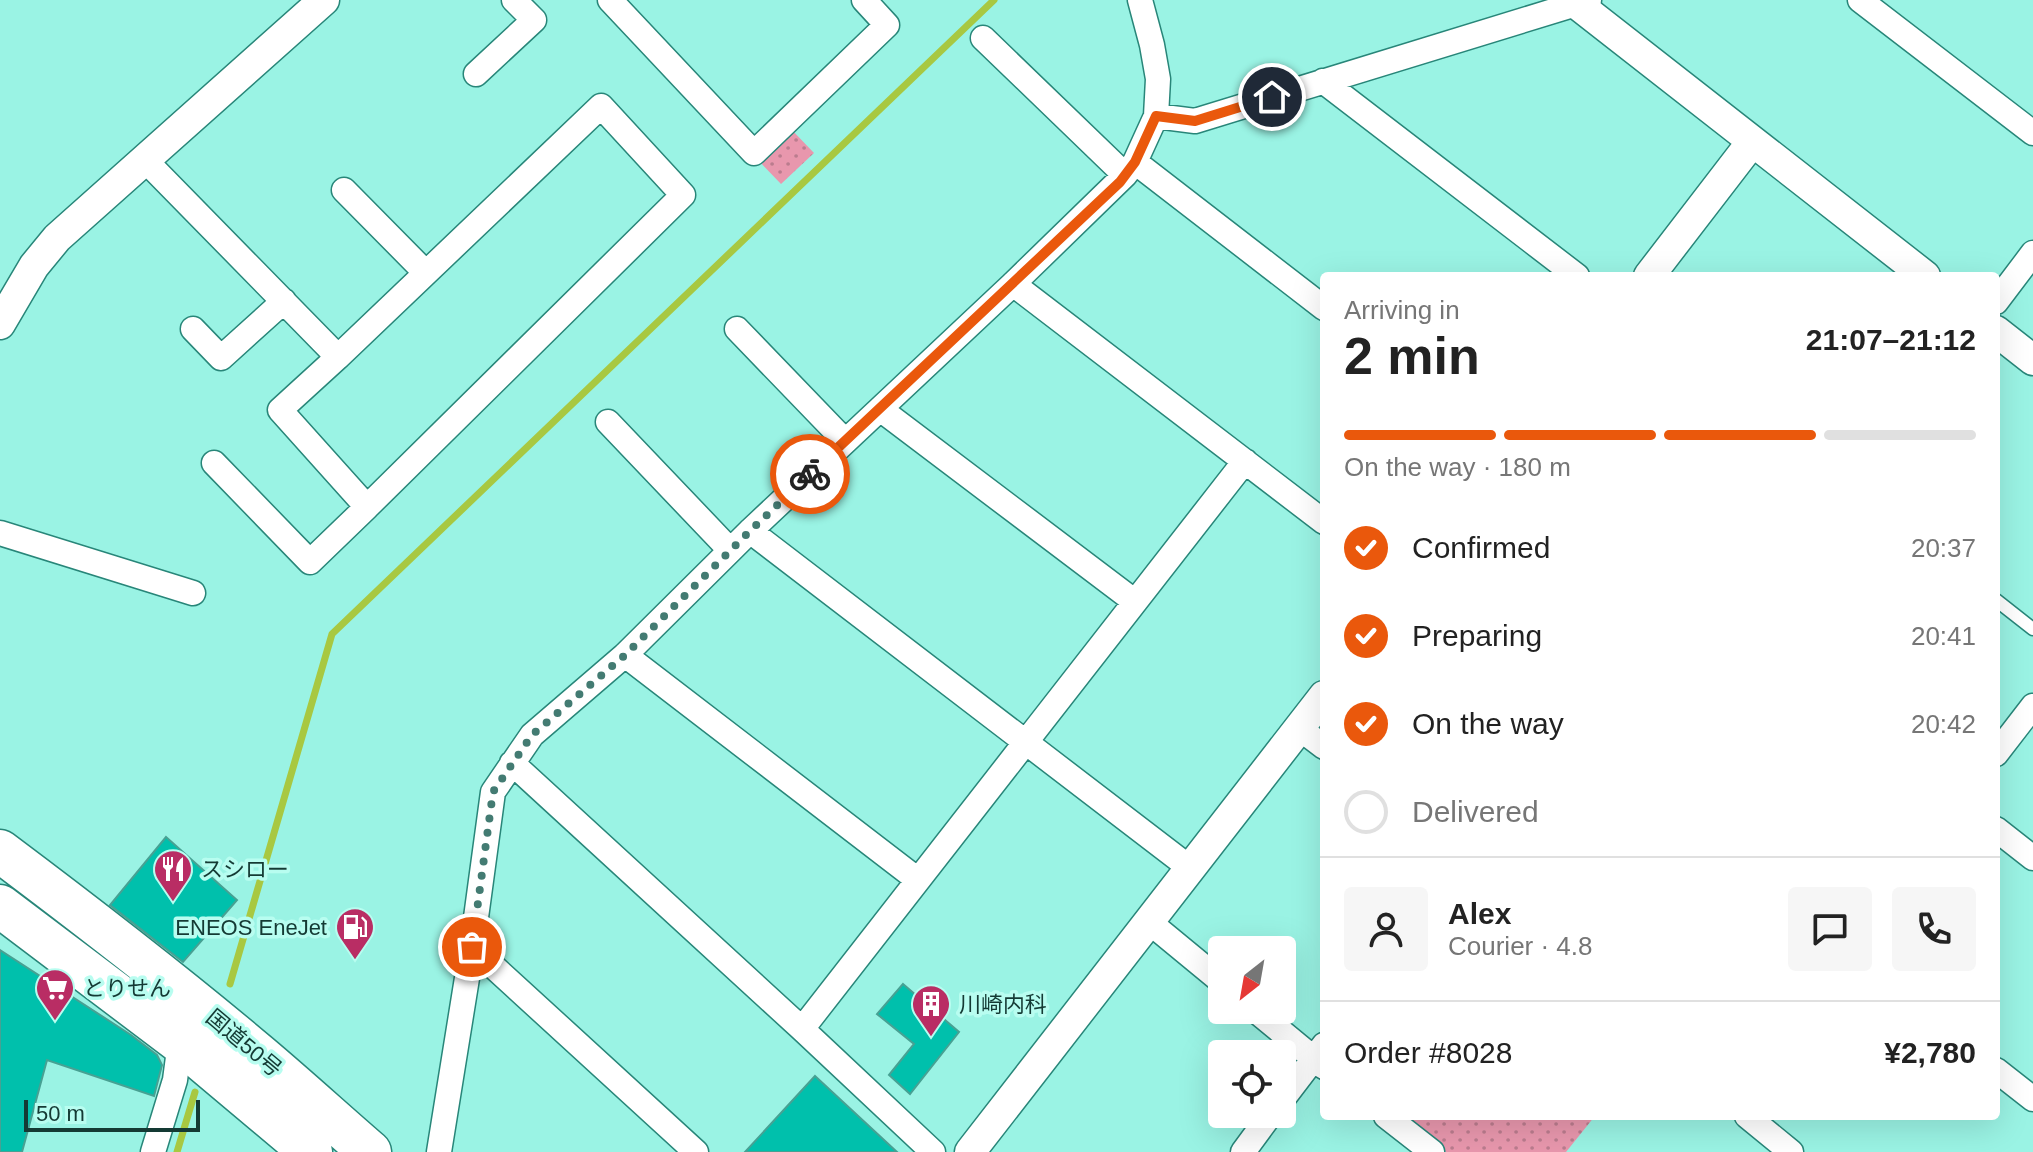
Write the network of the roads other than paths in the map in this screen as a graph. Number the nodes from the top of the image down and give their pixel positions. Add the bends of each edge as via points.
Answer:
1 (324, 0) edge
2 (514, 0) edge
3 (610, 0) edge
4 (864, 0) edge
5 (1140, 0) edge
6 (1860, 0) edge
7 (1583, 2) edge
8 (983, 38) dead end
9 (476, 74) dead end
10 (1323, 81) junction
11 (1156, 116) junction
12 (2033, 133) edge
13 (1752, 142) junction
14 (145, 160) junction
15 (1130, 169) junction
16 (344, 190) dead end
17 (2033, 253) edge
18 (1572, 272) edge
19 (1652, 272) edge
20 (1920, 272) edge
21 (426, 273) junction
22 (1013, 284) junction
23 (2000, 297) edge
24 (284, 301) junction
25 (1320, 305) edge
26 (0, 324) edge
27 (193, 329) dead end
28 (737, 329) dead end
29 (2000, 334) edge
30 (338, 357) junction
31 (2033, 360) edge
32 (880, 409) junction
33 (608, 422) dead end
34 (845, 441) junction
35 (1245, 461) junction
36 (214, 463) dead end
37 (367, 507) junction
38 (1320, 519) edge
39 (750, 531) junction
40 (0, 533) edge
41 (730, 550) junction
42 (193, 593) dead end
43 (1134, 601) junction
44 (2000, 603) edge
45 (2033, 629) edge
46 (625, 655) junction
47 (1320, 701) edge
48 (2033, 706) edge
49 (1299, 728) junction
50 (1026, 742) junction
51 (1320, 744) edge
52 (2000, 749) edge
53 (512, 763) junction
54 (2000, 832) edge
55 (0, 851) edge
56 (2033, 858) edge
57 (1190, 868) junction
58 (918, 880) junction
59 (0, 906) edge
60 (1148, 921) junction
61 (472, 947) junction
62 (1208, 970) edge
63 (1275, 1024) edge
64 (802, 1029) junction
65 (180, 1042) junction
66 (1320, 1056) edge
67 (1320, 1058) edge
68 (2000, 1073) edge
69 (1296, 1085) edge
70 (2033, 1099) edge
71 (1391, 1120) edge
72 (1752, 1120) edge
73 (1261, 1128) edge
74 (153, 1152) edge
75 (311, 1152) edge
76 (370, 1152) edge
77 (439, 1152) edge
78 (696, 1152) edge
79 (933, 1152) edge
80 (970, 1152) edge
81 (1243, 1152) edge
82 (1432, 1152) edge
83 (1791, 1152) edge

1 - 14 street
2 - 9 street via 534,20
3 - 4 street via 754,153 887,25
5 - 11 street via 1158,79
6 - 12 street
7 - 10 street
7 - 13 street
8 - 15 street
10 - 11 street via 1195,121
10 - 18 street
11 - 15 street
13 - 19 street
13 - 20 street
14 - 24 street
14 - 26 street via 57,238
15 - 22 street
15 - 25 street
16 - 21 street
17 - 23 street
21 - 30 street
21 - 37 street via 601,106 683,195
22 - 32 street
22 - 35 street
24 - 27 street via 221,358
24 - 30 street
28 - 34 street
29 - 31 street
30 - 37 street via 280,410
32 - 34 street
32 - 43 street
33 - 41 street
34 - 39 street
35 - 38 street
35 - 43 street
36 - 37 street via 310,562
39 - 41 street
39 - 50 street
40 - 42 street
41 - 46 street
43 - 50 street
44 - 45 lane
46 - 53 street via 532,735
46 - 58 street
47 - 49 street
48 - 52 street
49 - 51 street
49 - 57 street
50 - 57 street
50 - 58 street
53 - 61 street via 493,792
53 - 64 street
54 - 56 street
55 - 76 highway, 国道50号 via 217,1020
57 - 60 street
58 - 64 street
59 - 65 highway, 国道50号
60 - 62 street
60 - 80 street
61 - 77 street
61 - 78 street
63 - 66 street
64 - 79 street
65 - 74 street via 175,1080
65 - 75 highway, 国道50号
67 - 69 street
68 - 70 street
71 - 82 street
72 - 83 street
73 - 81 street

